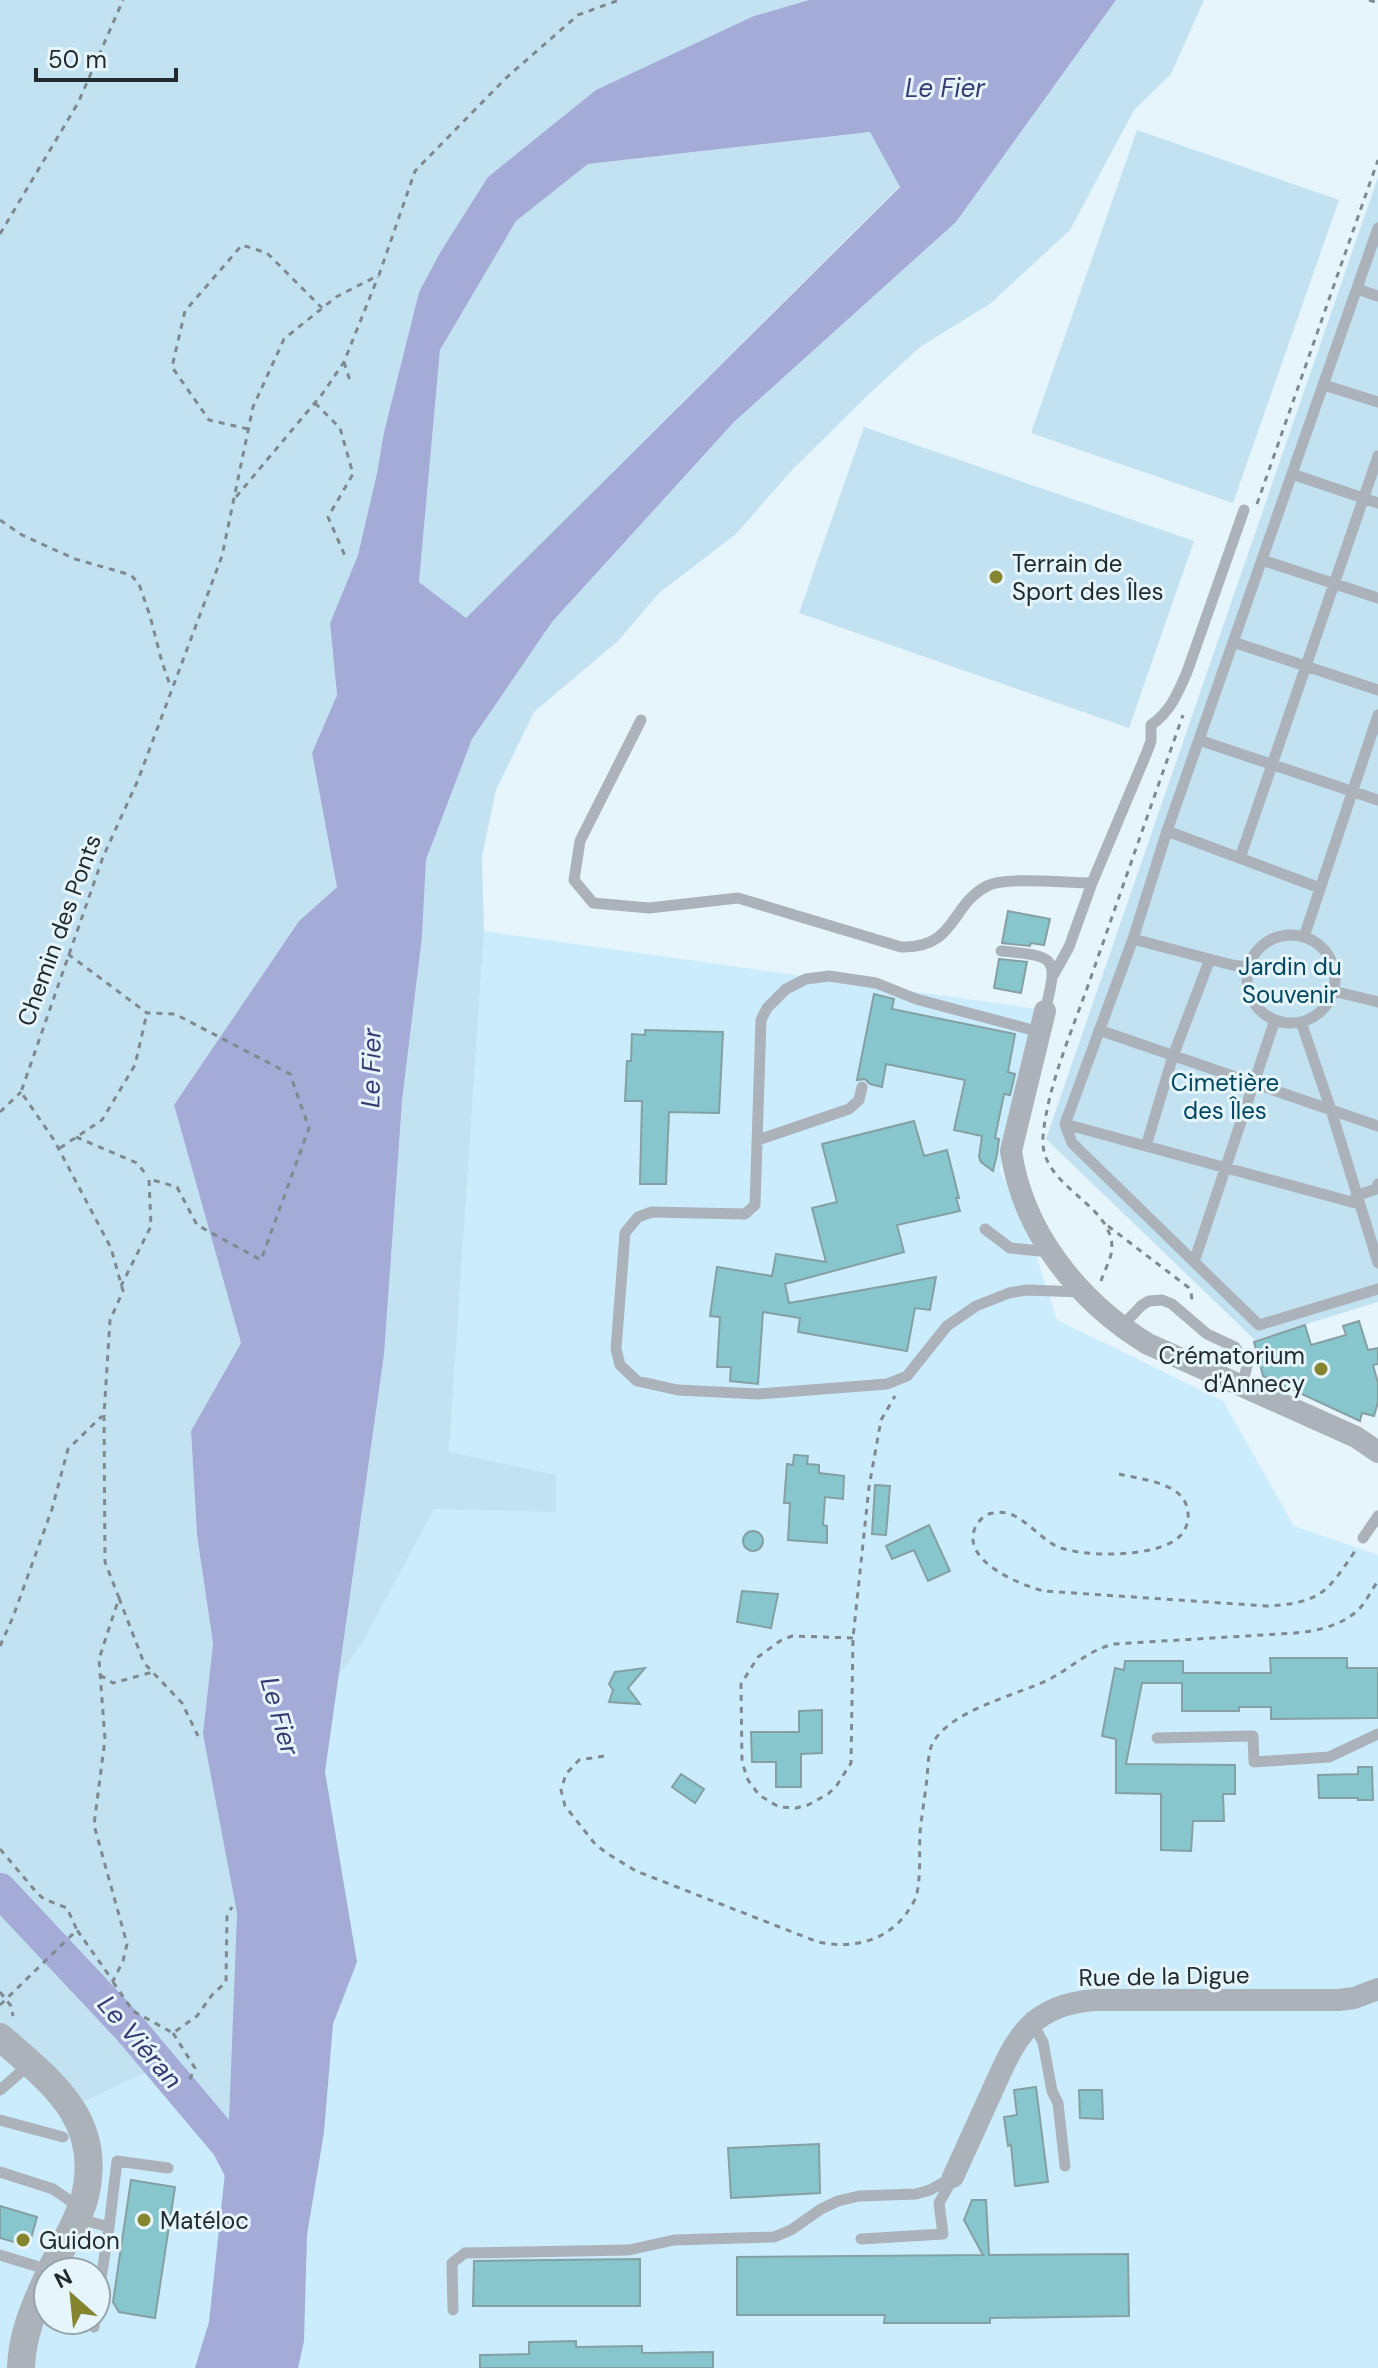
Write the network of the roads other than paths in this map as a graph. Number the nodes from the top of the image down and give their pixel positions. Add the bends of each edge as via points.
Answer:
1 (1378, 228) edge
2 (1357, 289) junction
3 (1378, 296) edge
4 (1324, 385) junction
5 (1378, 402) edge
6 (1378, 456) edge
7 (1292, 474) junction
8 (1364, 498) junction
9 (1378, 503) edge
10 (1244, 510) dead end
11 (1262, 560) junction
12 (1334, 584) junction
13 (1378, 598) edge
14 (1233, 642) junction
15 (1306, 666) junction
16 (1378, 690) edge
17 (1378, 715) edge
18 (641, 720) dead end
19 (1199, 740) junction
20 (1272, 764) junction
21 (1352, 791) junction
22 (1378, 800) edge
23 (1167, 831) junction
24 (1240, 858) junction
25 (1092, 883) junction
26 (1320, 888) junction
27 (1304, 937) junction
28 (1133, 939) junction
29 (1001, 951) dead end
30 (1210, 959) junction
31 (1248, 967) junction
32 (1054, 974) junction
33 (1333, 991) junction
34 (1378, 1002) edge
35 (1275, 1020) junction
36 (1043, 1021) junction
37 (1301, 1022) junction
38 (1099, 1030) junction
39 (1173, 1056) junction
40 (1254, 1083) junction
41 (862, 1087) dead end
42 (1331, 1110) junction
43 (1065, 1124) junction
44 (1378, 1126) edge
45 (758, 1140) junction
46 (1146, 1146) junction
47 (1226, 1168) junction
48 (1378, 1184) edge
49 (1357, 1200) junction
50 (985, 1229) dead end
51 (1051, 1252) junction
52 (1194, 1262) junction
53 (1378, 1263) edge
54 (1378, 1289) edge
55 (1083, 1292) junction
56 (1121, 1327) junction
57 (1245, 1374) dead end
58 (1375, 1446) edge
59 (1378, 1516) edge
60 (1363, 1538) road end
61 (1378, 1734) edge
62 (1157, 1738) dead end
63 (1378, 1989) edge
64 (1032, 2023) junction
65 (0, 2037) edge
66 (31, 2064) junction
67 (0, 2090) edge
68 (0, 2120) edge
69 (63, 2137) dead end
70 (1065, 2166) dead end
71 (168, 2168) dead end
72 (0, 2172) edge
73 (953, 2177) junction
74 (78, 2213) junction
75 (109, 2227) junction
76 (861, 2239) dead end
77 (0, 2255) edge
78 (58, 2256) edge
79 (105, 2256) edge
80 (32, 2267) edge
81 (32, 2310) edge
82 (453, 2310) dead end
83 (21, 2368) edge

1 - 2 lane
2 - 3 lane
2 - 4 lane
4 - 5 lane
4 - 7 lane
6 - 8 lane
7 - 8 lane
7 - 11 lane
8 - 9 lane
8 - 12 lane
10 - 25 lane via 1182,683 1166,713 1151,725 1147,752
11 - 12 lane
11 - 14 lane
12 - 13 lane
12 - 15 lane
14 - 15 lane
14 - 19 lane
15 - 16 lane
15 - 20 lane
17 - 21 lane
18 - 25 lane via 580,841 574,880 593,903 649,908 738,898 911,947 945,933 991,884
19 - 20 lane
19 - 23 lane
20 - 21 lane
20 - 24 lane
21 - 22 lane
21 - 26 lane
23 - 24 lane
23 - 28 lane
24 - 26 lane
25 - 32 lane
26 - 27 lane
27 - 31 lane via 1274,938 1253,955
27 - 33 lane via 1330,959
28 - 30 lane
28 - 38 lane
29 - 32 lane via 1045,958
30 - 31 lane
30 - 39 lane
31 - 35 lane via 1246,980 1255,1005
32 - 36 lane
33 - 34 lane
33 - 37 lane via 1324,1008
35 - 37 lane
35 - 40 lane
36 - 45 lane via 916,999 876,983 829,976 806,979 776,998 761,1020
36 - 51 street via 1011,1151 1026,1207
37 - 42 lane
38 - 39 lane
38 - 43 lane
39 - 40 lane
39 - 46 lane
40 - 42 lane
40 - 47 lane
41 - 45 lane via 859,1100 849,1109
42 - 44 lane
42 - 49 lane
43 - 46 lane
43 - 52 lane via 1072,1143
45 - 55 lane via 756,1201 749,1212 652,1212 628,1227 616,1349 630,1377 678,1390 758,1394 887,1384 907,1376 941,1332 976,1306 1026,1290
46 - 47 lane
47 - 49 lane
47 - 52 lane
48 - 49 lane
49 - 53 lane
50 - 51 lane via 1010,1248
51 - 55 street
52 - 54 lane via 1259,1325
55 - 56 street
56 - 57 lane via 1142,1305 1167,1302 1207,1334 1235,1347 1246,1362
56 - 58 street
59 - 60 lane
61 - 62 lane via 1329,1757 1254,1762 1253,1736
63 - 64 street, Rue de la Digue via 1339,2000 1081,2001 1055,2008
64 - 70 lane via 1043,2042 1058,2103
64 - 73 street, Rue de la Digue via 1012,2046
65 - 66 street
66 - 67 lane
66 - 74 street via 72,2107 83,2127 88,2177
68 - 69 lane
71 - 75 lane via 117,2161
72 - 74 lane via 53,2189
73 - 76 lane via 939,2203 943,2234
73 - 82 lane via 916,2194 838,2201 774,2237 674,2240 629,2250 465,2253 452,2263
74 - 75 lane
74 - 78 street
75 - 79 lane
77 - 80 lane
81 - 83 street

